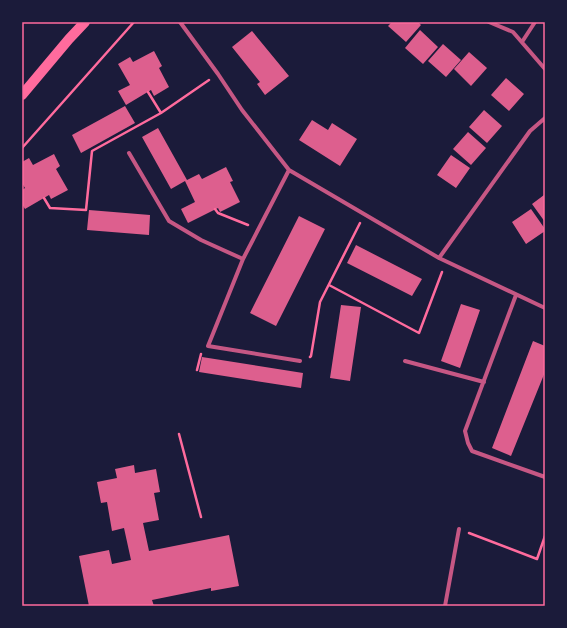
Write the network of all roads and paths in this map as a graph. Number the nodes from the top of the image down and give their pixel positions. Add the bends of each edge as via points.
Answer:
1 (85, 22) edge
2 (134, 22) edge
3 (180, 22) edge
4 (489, 22) edge
5 (536, 22) edge
6 (522, 42) junction
7 (545, 69) edge
8 (148, 92) dead end
9 (22, 95) edge
10 (161, 113) dead end
11 (545, 118) edge
12 (22, 148) edge
13 (129, 153) dead end
14 (289, 170) junction
15 (215, 209) dead end
16 (365, 214) junction
17 (259, 229) junction
18 (439, 258) junction
19 (243, 259) junction
20 (447, 261) junction
21 (329, 285) junction
22 (516, 295) junction
23 (545, 308) edge
24 (208, 346) junction
25 (300, 361) joint
26 (404, 361) dead end
27 (196, 370) dead end
28 (484, 382) junction
29 (179, 434) dead end
30 (545, 477) edge
31 (201, 517) dead end
32 (460, 529) joint
33 (545, 536) edge
34 (445, 605) edge
35 (450, 606) edge

1 - 9 main road
2 - 12 path
3 - 14 street via 242,110
4 - 6 street via 513,32
5 - 6 street
6 - 7 street
8 - 10 path
11 - 18 street via 530,131
13 - 19 street via 169,221 201,240
14 - 16 street
14 - 17 street
15 - 17 path via 218,213
16 - 18 street
16 - 21 path
17 - 19 street
18 - 20 street
19 - 24 street
20 - 21 path via 419,333
20 - 22 street
21 - 25 path via 320,302 311,356
22 - 23 street
22 - 28 street
24 - 25 street
24 - 27 path via 200,354
26 - 28 street
28 - 30 street via 465,431 472,451
29 - 31 path
32 - 33 path via 537,559
32 - 34 street
34 - 35 street

